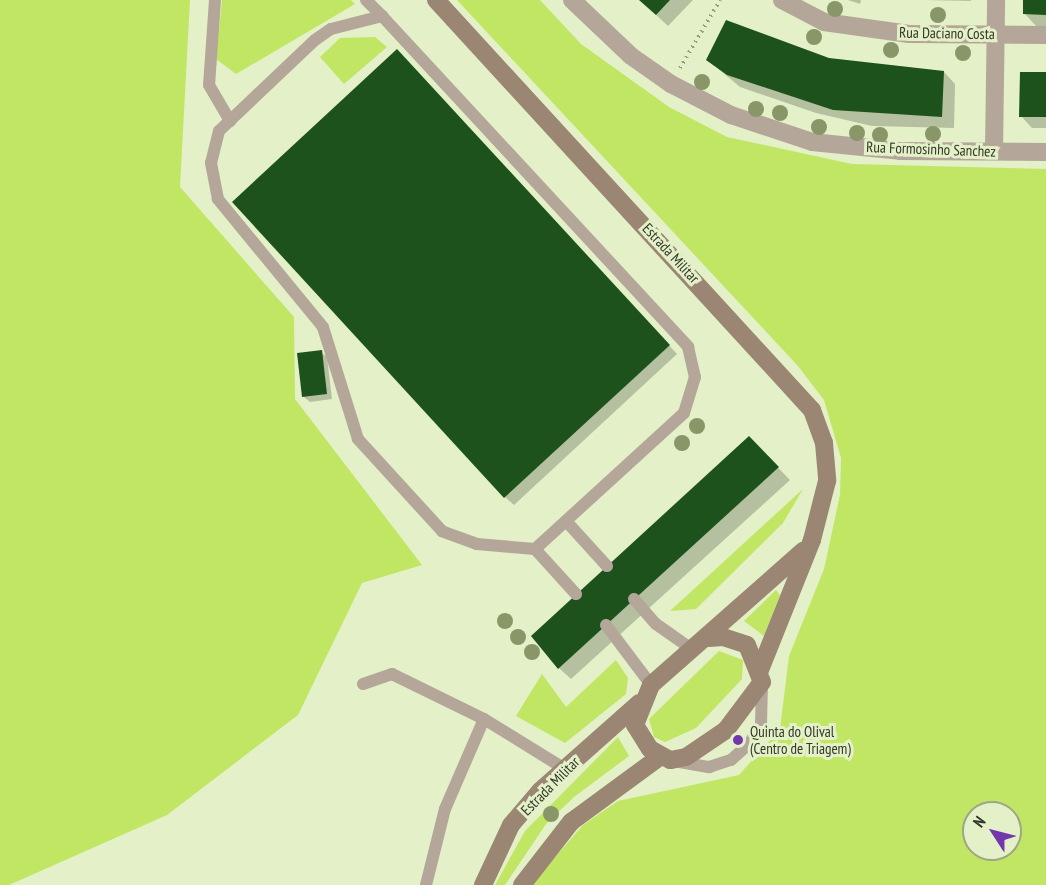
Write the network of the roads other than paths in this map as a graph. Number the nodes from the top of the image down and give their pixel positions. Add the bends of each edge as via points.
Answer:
1 (215, 0) edge
2 (366, 0) edge
3 (436, 0) edge
4 (572, 0) edge
5 (782, 0) edge
6 (996, 0) edge
7 (382, 16) junction
8 (996, 33) junction
9 (1046, 35) edge
10 (230, 120) junction
11 (994, 151) junction
12 (1046, 152) edge
13 (566, 521) junction
14 (812, 540) junction
15 (535, 549) junction
16 (607, 567) dead end
17 (576, 594) dead end
18 (634, 599) dead end
19 (606, 625) dead end
20 (709, 638) junction
21 (690, 648) junction
22 (761, 676) junction
23 (363, 684) dead end
24 (651, 685) junction
25 (639, 703) junction
26 (484, 719) junction
27 (666, 758) junction
28 (565, 769) junction
29 (426, 885) edge
30 (483, 885) edge
31 (522, 885) edge

1 - 10 lane via 209,85
2 - 7 lane
3 - 14 street, Estrada Militar via 812,410 824,443 827,481
4 - 11 street, Rua Formosinho Sanchez via 623,50 670,84 731,115 812,142 900,152
5 - 8 street, Rua Daciano Costa via 824,22 909,34
6 - 8 street
7 - 10 lane via 323,35
7 - 13 lane via 688,347 695,377 684,413
8 - 9 street, Rua Daciano Costa
8 - 11 street
10 - 15 lane via 212,147 218,199 323,327 358,439 451,538
11 - 12 street, Rua Formosinho Sanchez
13 - 15 lane
13 - 16 lane
14 - 20 street, Estrada Militar
14 - 22 street, Estrada Militar
15 - 17 lane
18 - 21 lane via 656,624
19 - 24 lane
20 - 21 street, Estrada Militar
20 - 22 street via 723,636 747,645
21 - 24 street, Estrada Militar
22 - 27 street, Estrada Militar via 726,730 686,757
22 - 27 lane via 761,724 731,760 709,767
23 - 26 lane via 392,674
24 - 25 street, Estrada Militar
25 - 27 street via 637,730
25 - 28 street, Estrada Militar
26 - 28 lane
26 - 29 lane via 445,809
27 - 31 street, Estrada Militar via 571,822
28 - 30 street, Estrada Militar via 512,825

